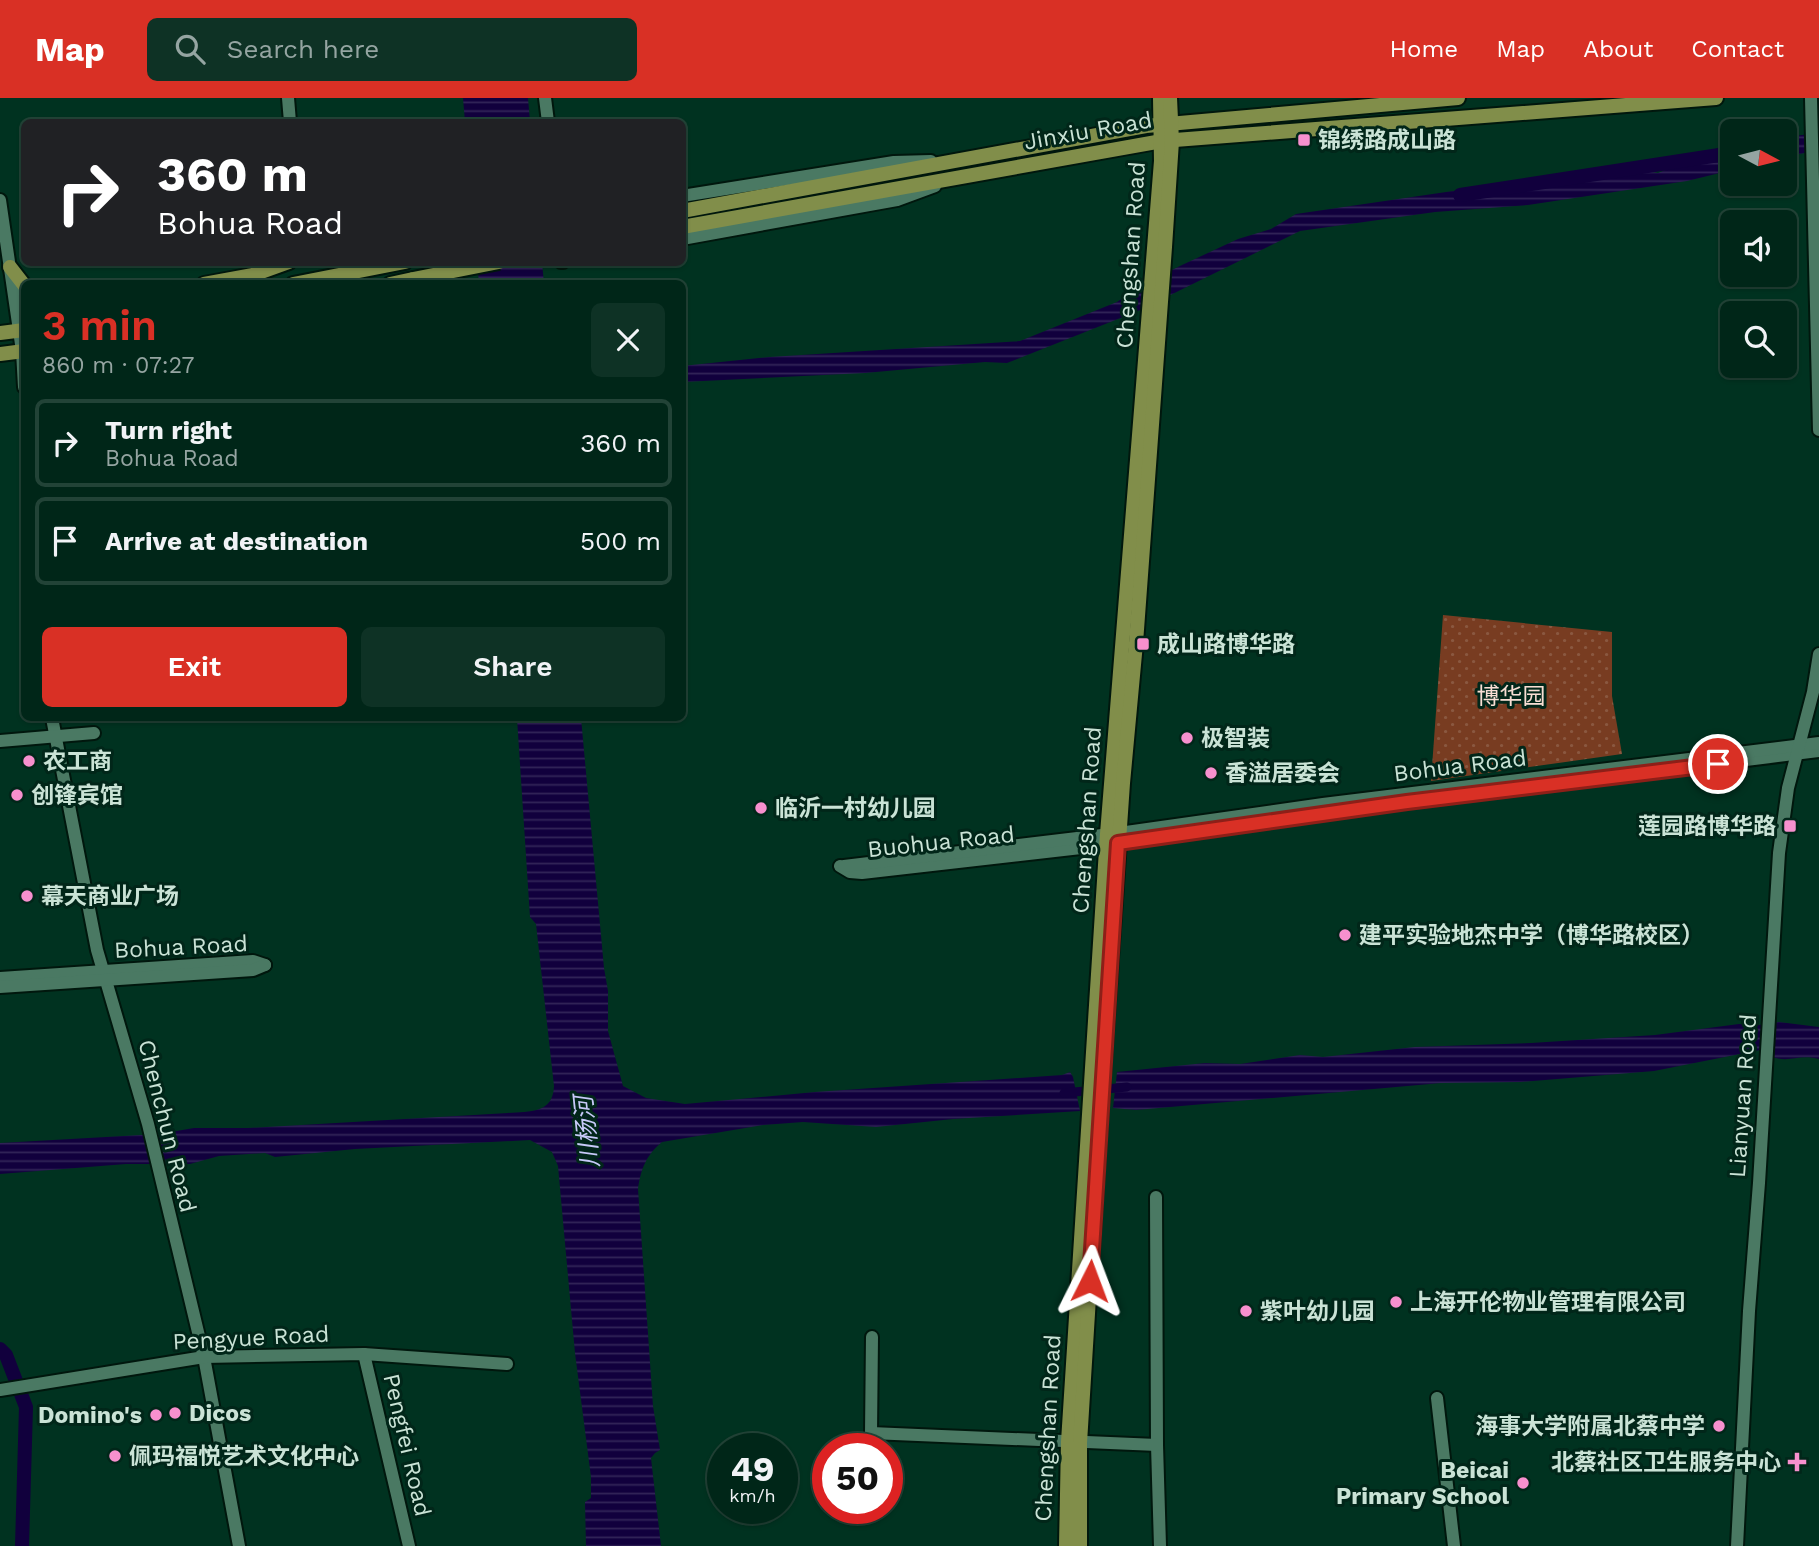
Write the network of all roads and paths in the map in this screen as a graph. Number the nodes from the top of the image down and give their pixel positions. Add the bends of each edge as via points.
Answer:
1 (288, 98) edge
2 (545, 98) edge
3 (1160, 98) edge
4 (1170, 98) edge
5 (1458, 98) edge
6 (1716, 98) edge
7 (1811, 98) edge
8 (290, 119) edge
9 (548, 119) edge
10 (1166, 124) junction
11 (1167, 141) junction
12 (959, 160) junction
13 (960, 177) junction
14 (686, 195) edge
15 (0, 200) edge
16 (686, 210) edge
17 (686, 226) edge
18 (686, 238) edge
19 (278, 266) edge
20 (385, 266) edge
21 (479, 266) edge
22 (10, 267) junction
23 (226, 280) edge
24 (313, 280) edge
25 (408, 280) edge
26 (21, 281) edge
27 (21, 326) edge
28 (21, 331) edge
29 (0, 333) edge
30 (21, 351) edge
31 (0, 354) edge
32 (1819, 430) edge
33 (1819, 654) edge
34 (52, 721) edge
35 (94, 733) dead end
36 (54, 736) junction
37 (0, 741) edge
38 (1819, 743) edge
39 (1798, 750) junction
40 (1819, 751) edge
41 (1113, 839) junction
42 (105, 976) junction
43 (0, 978) edge
44 (0, 987) edge
45 (1156, 1198) dead end
46 (872, 1338) dead end
47 (364, 1354) junction
48 (204, 1357) junction
49 (507, 1364) dead end
50 (0, 1390) edge
51 (1437, 1398) dead end
52 (1074, 1443) junction
53 (1157, 1445) junction
54 (239, 1546) edge
55 (409, 1546) edge
56 (1066, 1546) edge
57 (1080, 1546) edge
58 (1160, 1546) edge
59 (1454, 1546) edge
60 (1737, 1546) edge

1 - 8 street
2 - 9 street
3 - 10 main road, Chengshan Road
4 - 10 main road, Chengshan Road
5 - 10 main road, Jinxiu Road
6 - 11 main road, Jinxiu Road
7 - 32 street
10 - 11 main road, Chengshan Road
10 - 12 main road, Jinxiu Road
11 - 13 main road, Jinxiu Road
11 - 41 main road, Chengshan Road
12 - 14 street via 894,162
12 - 16 main road, Jinxiu Road
13 - 17 main road, Jinxiu Road
13 - 18 street via 897,200
15 - 22 street
19 - 23 main road
20 - 24 main road
21 - 25 main road, bridge
22 - 26 main road
22 - 27 street
28 - 29 main road
30 - 31 main road
33 - 39 street, Lianyuan Road
34 - 36 street, Chenchun Road
35 - 36 street
36 - 37 street
36 - 42 street, Chenchun Road
38 - 39 street, Bohua Road
39 - 40 street, Bohua Road
39 - 41 street, Bohua Road via 1323,804
39 - 60 street, Lianyuan Road via 1780,841
41 - 41 street, Buohua Road via 840,866 862,873
41 - 52 main road, Chengshan Road
42 - 42 street, Bohua Road via 253,970 265,965 253,961
42 - 43 street, Bohua Road
42 - 44 street, Bohua Road
42 - 48 street, Chenchun Road via 148,1124
45 - 53 street
46 - 52 street via 871,1433
47 - 48 street, Pengyue Road
47 - 49 street, Pengyue Road
47 - 55 street, Pengfei Road
48 - 50 street, Pengyue Road
48 - 54 street, Chenchun Road
51 - 59 street
52 - 53 street
52 - 56 main road, Chengshan Road
52 - 57 main road, Chengshan Road
53 - 58 street

